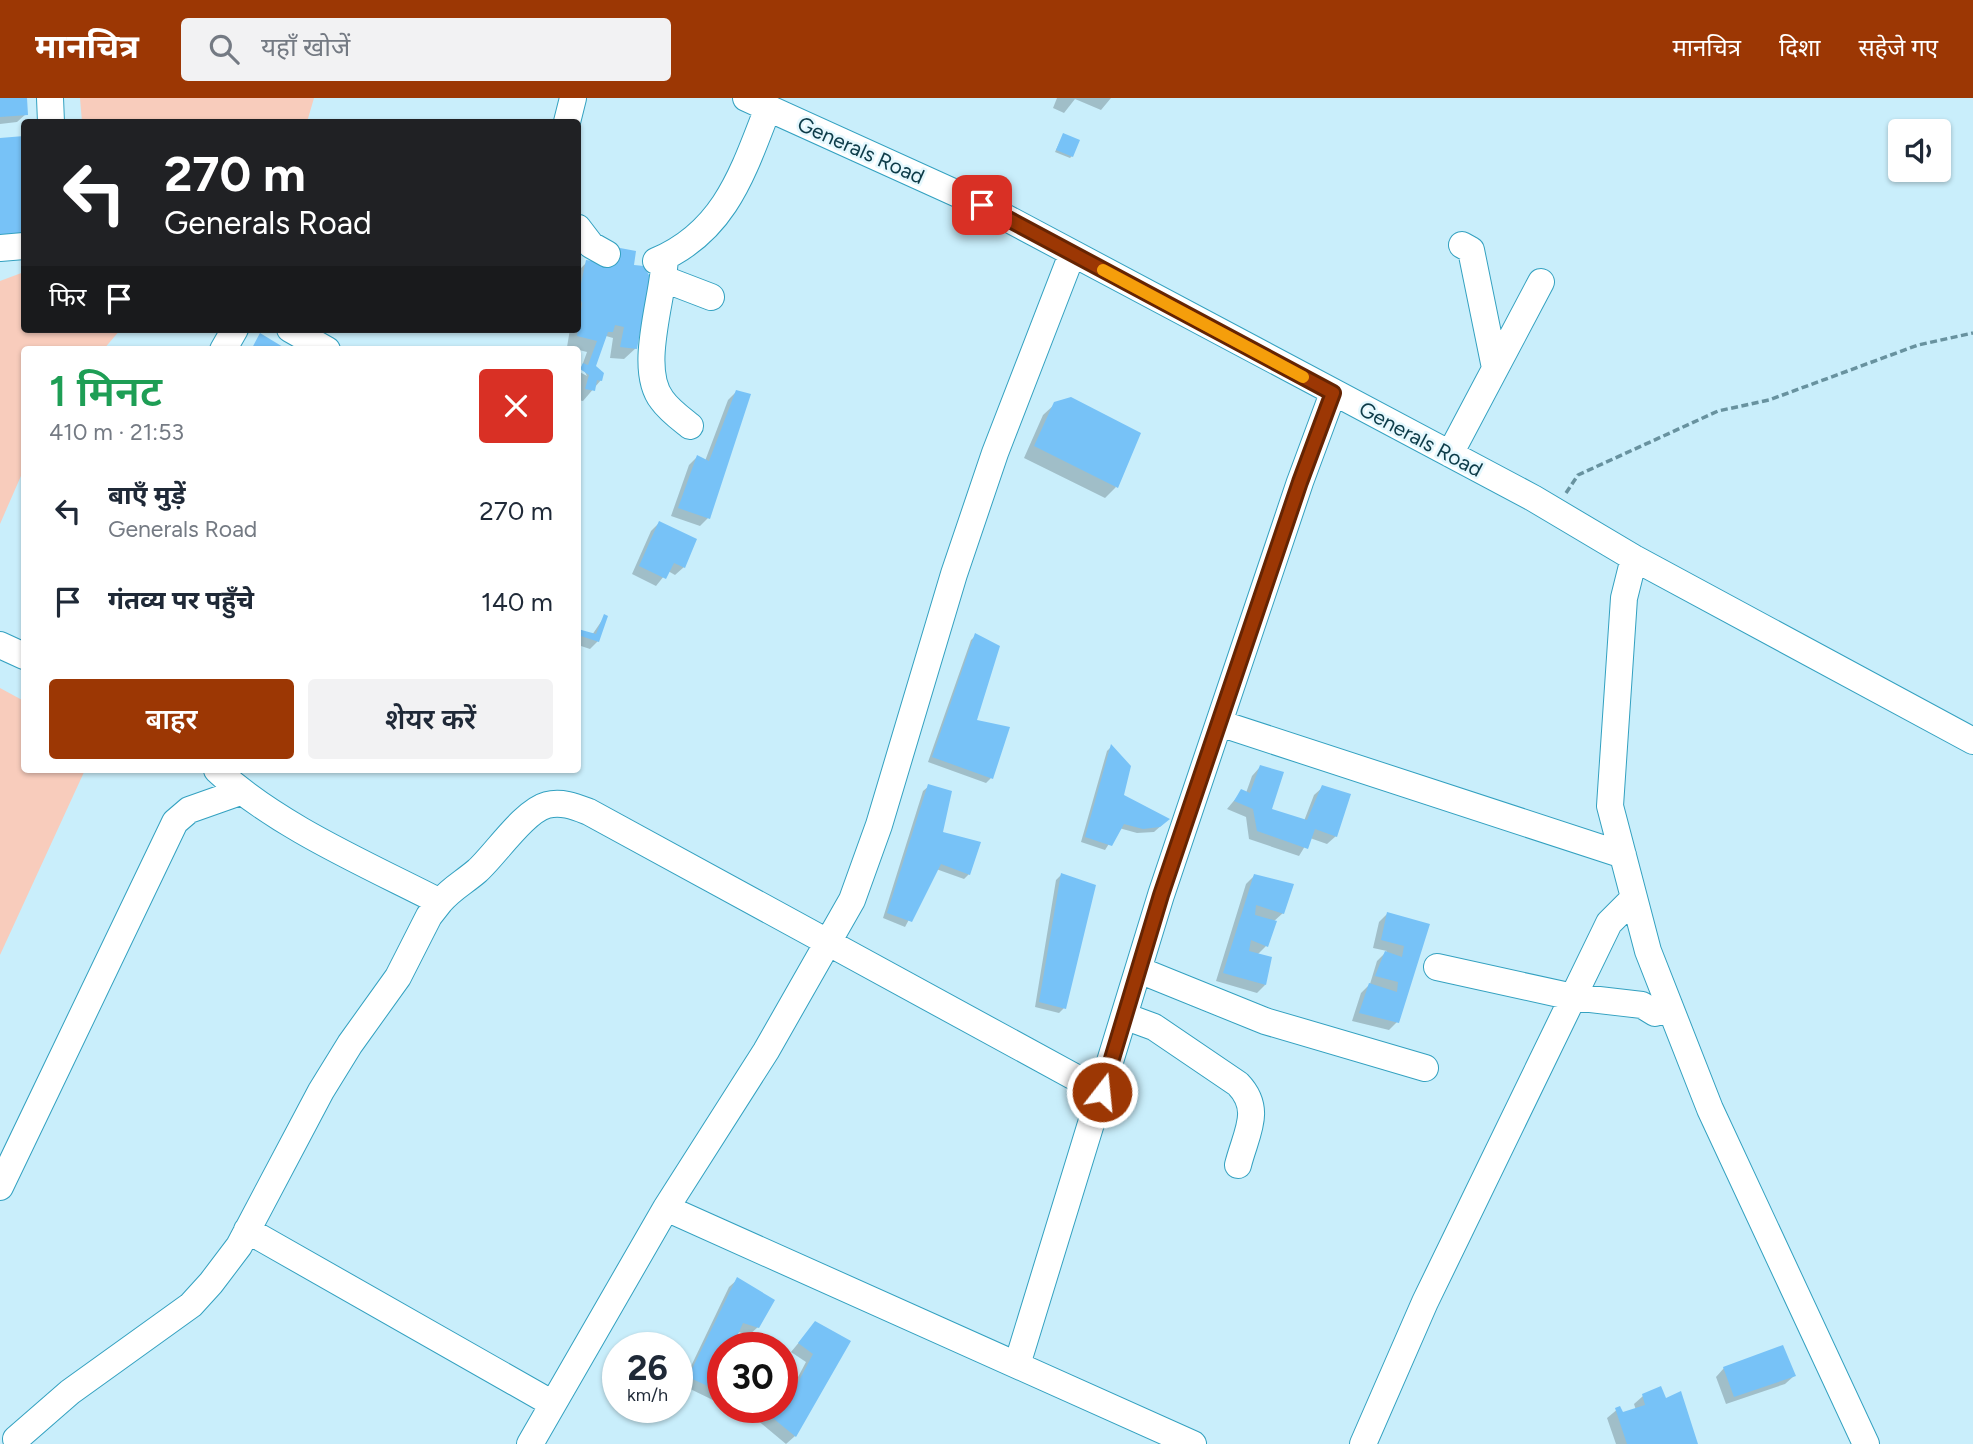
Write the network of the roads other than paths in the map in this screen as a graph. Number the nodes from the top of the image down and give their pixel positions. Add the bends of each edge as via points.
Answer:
1 (50, 98) edge
2 (573, 98) edge
3 (757, 103) edge
4 (51, 119) edge
5 (568, 119) edge
6 (581, 232) edge
7 (1462, 245) dead end
8 (21, 246) edge
9 (0, 248) edge
10 (607, 254) dead end
11 (1072, 254) junction
12 (662, 266) junction
13 (1541, 282) dead end
14 (711, 297) dead end
15 (297, 333) edge
16 (320, 346) edge
17 (1495, 368) junction
18 (1333, 393) junction
19 (690, 426) dead end
20 (1450, 454) junction
21 (1634, 558) junction
22 (0, 645) edge
23 (21, 655) edge
24 (1219, 723) junction
25 (1973, 741) edge
26 (220, 773) edge
27 (240, 792) junction
28 (1623, 855) junction
29 (1634, 898) junction
30 (440, 902) junction
31 (827, 943) junction
32 (1437, 967) dead end
33 (1139, 970) junction
34 (1573, 997) junction
35 (1671, 1008) junction
36 (1124, 1016) junction
37 (1425, 1068) dead end
38 (1102, 1092) junction
39 (1238, 1165) dead end
40 (0, 1187) edge
41 (666, 1208) junction
42 (247, 1230) junction
43 (1017, 1365) junction
44 (553, 1404) junction
45 (14, 1437) edge
46 (530, 1444) edge
47 (1193, 1444) edge
48 (1363, 1444) edge
49 (1866, 1444) edge

1 - 4 street
2 - 5 street
3 - 11 street, Generals Road via 982,205
3 - 12 street via 740,179 701,234
6 - 10 street
7 - 17 street via 1471,250
8 - 9 street
11 - 18 street, Generals Road
11 - 31 street via 954,574 879,825 852,900
12 - 14 street
12 - 19 street via 651,361 653,383 661,399
13 - 17 street
15 - 16 street
17 - 20 street
18 - 20 street, Generals Road
18 - 24 street
20 - 21 street, Generals Road
21 - 25 street, Generals Road
21 - 28 street via 1624,598 1610,807
22 - 23 street
24 - 28 street
24 - 33 street
26 - 27 street
27 - 30 street
27 - 40 street via 189,810 175,822
28 - 29 street
29 - 34 street via 1609,923
29 - 35 street via 1648,951
30 - 31 street via 527,818 546,805 566,804 589,812
30 - 42 street via 398,977 321,1091
31 - 38 street
31 - 41 street via 766,1051
32 - 34 street
33 - 36 street
33 - 37 street via 1265,1021
34 - 35 street via 1643,1005 1655,1013
34 - 48 street via 1436,1279
35 - 49 street via 1710,1109
36 - 38 street
36 - 39 street via 1154,1027 1248,1095 1253,1107
38 - 43 street
41 - 43 street
41 - 44 street
42 - 44 street
42 - 45 street via 191,1306
43 - 47 street
44 - 46 street

